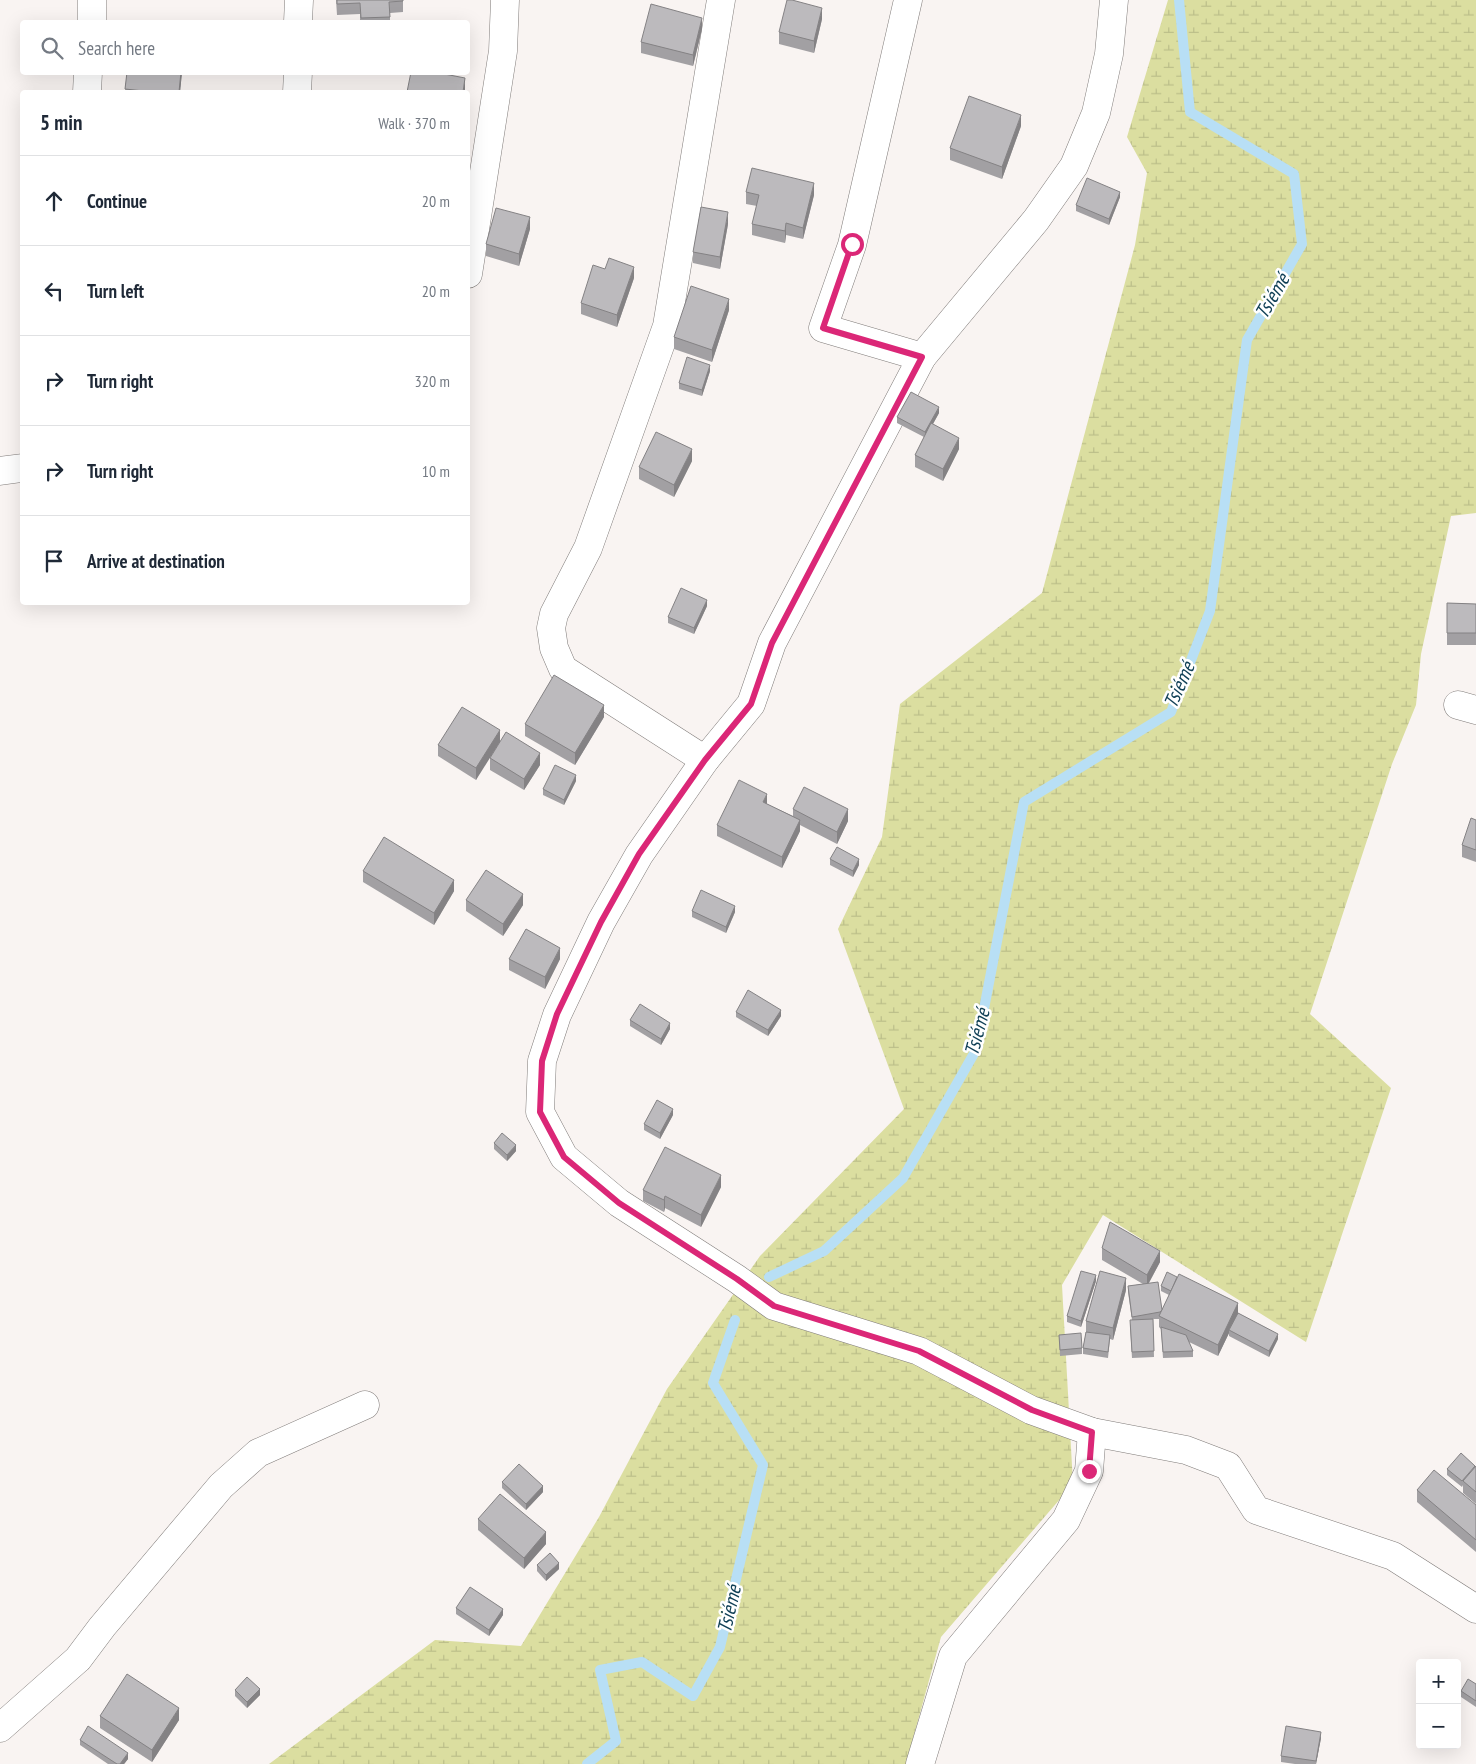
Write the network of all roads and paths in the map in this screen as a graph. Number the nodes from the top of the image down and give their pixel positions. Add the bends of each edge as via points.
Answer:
1 (92, 0) edge
2 (299, 0) edge
3 (505, 0) edge
4 (721, 0) edge
5 (908, 0) edge
6 (1114, 0) edge
7 (92, 20) edge
8 (298, 20) edge
9 (88, 75) edge
10 (298, 75) edge
11 (87, 90) edge
12 (297, 90) edge
13 (470, 261) edge
14 (922, 357) junction
15 (20, 468) edge
16 (0, 471) edge
17 (705, 760) junction
18 (365, 1405) dead end
19 (1092, 1432) junction
20 (1476, 1609) edge
21 (0, 1728) edge
22 (920, 1764) edge

1 - 7 street
2 - 8 street
3 - 13 street via 503,51
4 - 17 street via 667,326 588,548 554,614 551,628 554,648 564,669
5 - 14 street via 852,244 823,328
6 - 14 street via 1109,54 1096,113 1074,166 1036,220
9 - 11 street
10 - 12 street
14 - 17 street via 772,643 751,704
15 - 16 street
17 - 19 street via 639,854 601,922 557,1014 542,1061 540,1112 564,1157 619,1203 774,1306 919,1351 1032,1410
18 - 21 street via 258,1453 221,1486 78,1659
19 - 20 street via 1186,1450 1228,1466 1256,1510 1393,1556
19 - 22 street via 1089,1471 1066,1520 953,1656

